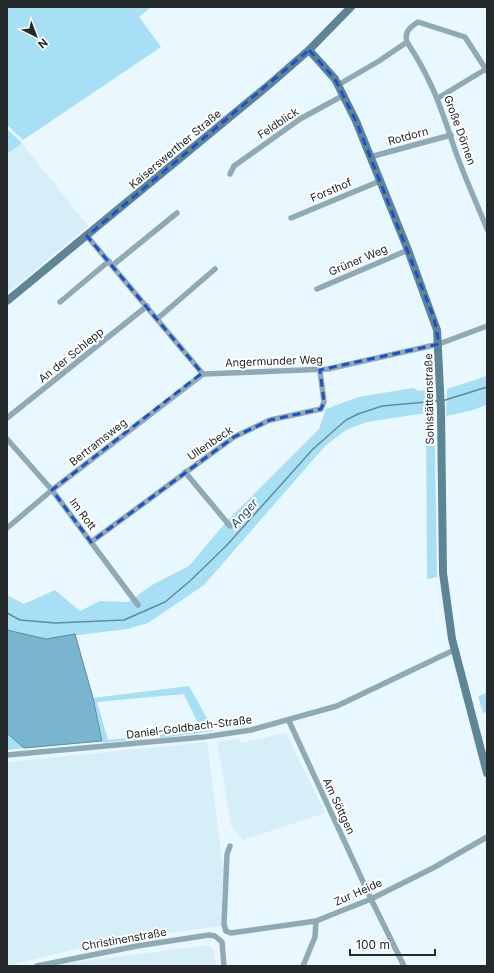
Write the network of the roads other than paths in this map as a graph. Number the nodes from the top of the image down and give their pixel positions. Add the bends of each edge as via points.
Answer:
1 (351, 7) edge
2 (407, 42) junction
3 (309, 50) junction
4 (486, 70) edge
5 (338, 85) junction
6 (344, 95) junction
7 (438, 98) junction
8 (451, 135) junction
9 (370, 157) junction
10 (230, 174) dead end
11 (380, 181) junction
12 (176, 213) dead end
13 (291, 218) dead end
14 (487, 229) edge
15 (88, 236) junction
16 (408, 250) junction
17 (111, 263) junction
18 (216, 269) dead end
19 (317, 289) dead end
20 (7, 301) edge
21 (60, 302) dead end
22 (147, 306) junction
23 (157, 319) junction
24 (487, 326) edge
25 (439, 344) junction
26 (320, 370) junction
27 (203, 374) junction
28 (7, 418) edge
29 (7, 438) edge
30 (185, 472) junction
31 (52, 490) junction
32 (230, 526) dead end
33 (7, 528) edge
34 (91, 542) junction
35 (138, 605) dead end
36 (454, 650) junction
37 (289, 721) junction
38 (7, 755) edge
39 (487, 773) edge
40 (487, 837) edge
41 (230, 846) dead end
42 (370, 899) junction
43 (316, 921) junction
44 (226, 931) junction
45 (217, 937) junction
46 (51, 964) edge
47 (37, 966) edge
48 (224, 966) edge
49 (303, 966) edge
50 (404, 966) edge

1 - 3 street, Kaiserswerther Straße
2 - 4 street via 407,31 418,22 461,35 468,41
2 - 5 street
2 - 7 street, Große Dörnen
3 - 5 street, Sohlstättenstraße via 330,72
3 - 15 street, Kaiserswerther Straße
4 - 7 street
5 - 6 street, Sohlstättenstraße
6 - 9 street, Sohlstättenstraße
6 - 10 street, Feldblick via 292,124 234,166
7 - 8 street, Große Dörnen
8 - 9 street, Rotdorn
8 - 14 street, Große Dörnen
9 - 11 street, Sohlstättenstraße
11 - 13 street, Forsthof
11 - 16 street, Sohlstättenstraße
12 - 17 street
15 - 17 street
15 - 20 street, Kaiserswerther Straße
16 - 19 street, Grüner Weg
16 - 25 street, Sohlstättenstraße via 434,318
17 - 21 street
17 - 22 street
18 - 23 street
22 - 23 street
22 - 28 street, An der Schlepp
23 - 27 street
24 - 25 street, Angermunder Weg
25 - 26 street, Angermunder Weg
25 - 36 street, Sohlstättenstraße via 443,573
26 - 27 street, Angermunder Weg
26 - 30 street, Ullenbeck via 324,402 321,409 270,420 250,429 222,445
27 - 31 street, Bertramsweg
29 - 31 street, Im Rott
30 - 32 street
30 - 34 street, Ullenbeck
31 - 33 street, Bertramsweg
31 - 34 street, Im Rott
34 - 35 street, Im Rott
36 - 37 street, Daniel-Goldbach-Straße via 344,703
36 - 39 street, Sohlstättenstraße
37 - 38 street, Daniel-Goldbach-Straße via 212,736
37 - 42 street, Am Söttgen
40 - 42 street, Zur Heide via 433,868
41 - 44 street via 226,863
42 - 43 street, Zur Heide
42 - 50 street, Am Söttgen
43 - 44 street, Zur Heide via 231,933
43 - 49 street via 315,938
44 - 45 street
45 - 46 street, Christinenstraße via 197,937 137,946
45 - 48 street via 224,947
46 - 47 street, Christinenstraße

